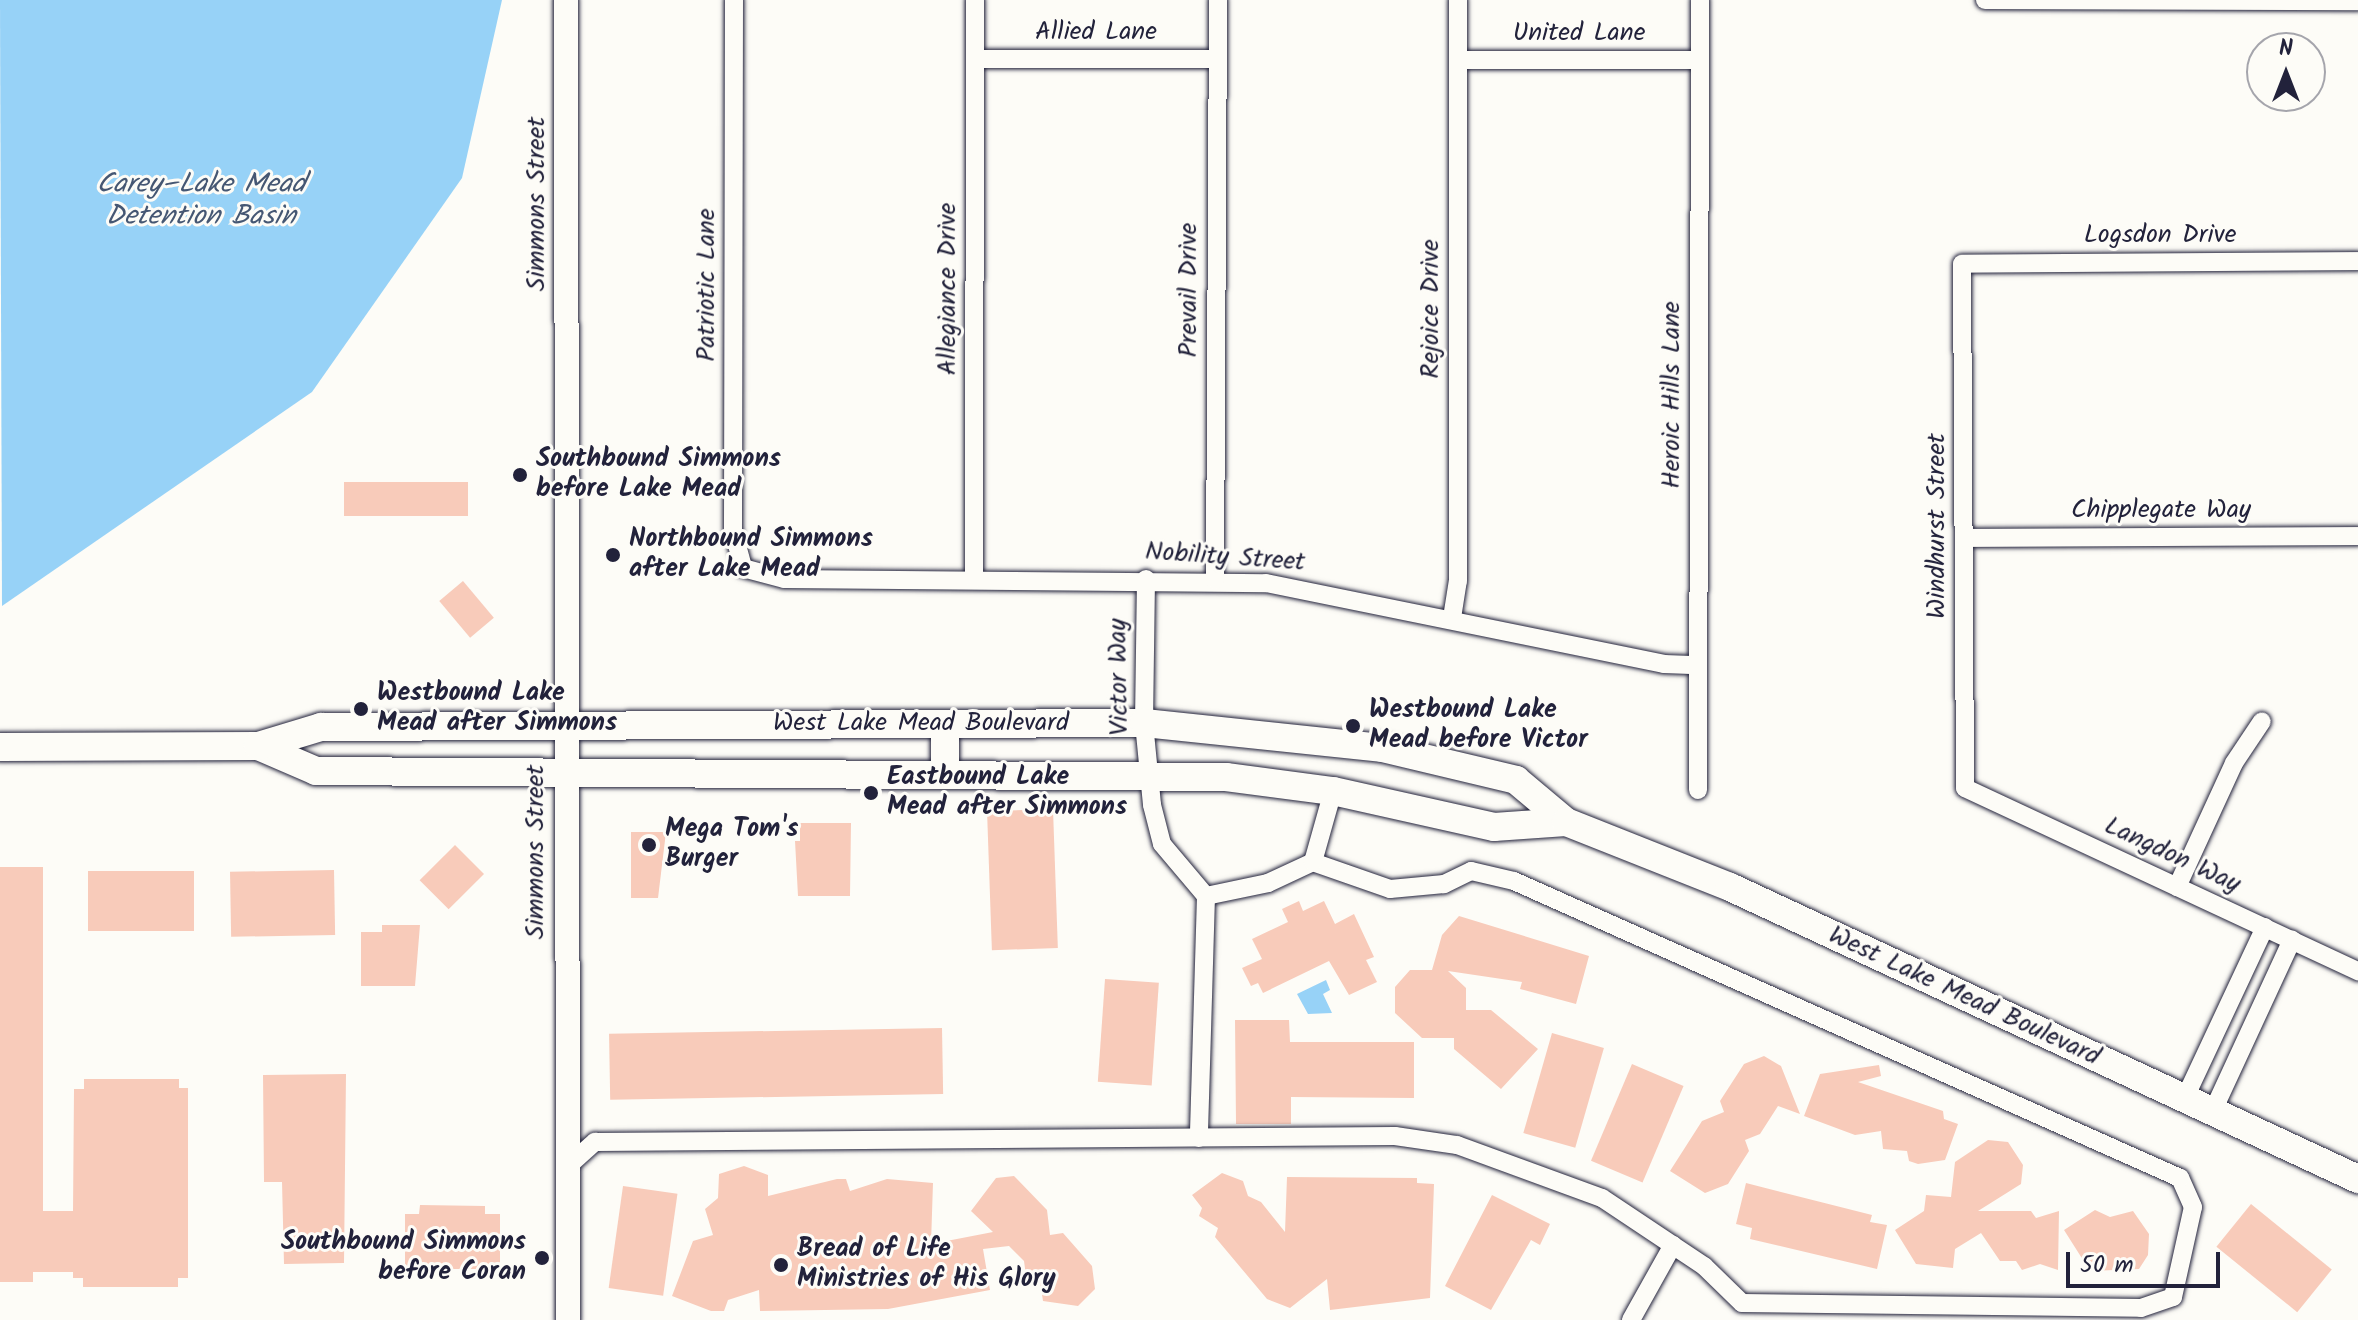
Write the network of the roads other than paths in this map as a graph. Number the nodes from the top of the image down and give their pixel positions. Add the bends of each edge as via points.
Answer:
1 (566, 0) edge
2 (734, 0) edge
3 (975, 0) edge
4 (1218, 0) edge
5 (1458, 0) edge
6 (1700, 0) edge
7 (1985, 0) edge
8 (2196, 1) edge
9 (2358, 1) edge
10 (975, 59) junction
11 (1217, 59) junction
12 (1458, 60) junction
13 (1700, 60) junction
14 (2358, 261) edge
15 (1962, 264) joint
16 (2358, 536) edge
17 (1964, 538) junction
18 (743, 568) joint
19 (974, 579) junction
20 (1146, 579) junction
21 (1215, 580) junction
22 (1452, 618) junction
23 (1698, 665) junction
24 (2262, 721) dead end
25 (1144, 723) junction
26 (945, 724) junction
27 (565, 727) junction
28 (258, 746) junction
29 (0, 747) edge
30 (565, 772) junction
31 (945, 774) junction
32 (1150, 774) junction
33 (1965, 788) joint
34 (1698, 790) dead end
35 (1333, 791) junction
36 (1566, 822) junction
37 (1313, 862) junction
38 (2177, 887) junction
39 (1206, 896) junction
40 (2265, 927) junction
41 (2292, 940) junction
42 (2358, 971) edge
43 (2184, 1100) junction
44 (2212, 1113) junction
45 (1199, 1138) junction
46 (567, 1167) junction
47 (2358, 1179) edge
48 (1673, 1245) junction
49 (568, 1320) edge
50 (1631, 1320) edge

1 - 27 main road, Simmons Street
2 - 18 street, Patriotic Lane via 733,530
3 - 10 street, Allegiance Drive
4 - 11 street, Prevail Drive
5 - 12 street, Rejoice Drive
6 - 13 street, Heroic Hills Lane
7 - 8 street
8 - 9 street
10 - 11 street, Allied Lane
10 - 19 street, Allegiance Drive
11 - 21 street, Prevail Drive
12 - 13 street, United Lane
12 - 22 street, Rejoice Drive via 1458,581
13 - 23 street, Heroic Hills Lane
14 - 15 street, Logsdon Drive
15 - 17 street, Windhurst Street
16 - 17 street, Chipplegate Way
17 - 33 street, Windhurst Street
18 - 19 street, Nobility Street via 784,579
19 - 20 street, Nobility Street
20 - 21 street, Nobility Street
20 - 25 street, Victor Way
21 - 22 street, Nobility Street via 1318,590
22 - 23 street, Nobility Street via 1664,664
23 - 34 street, Heroic Hills Lane
24 - 38 street via 2234,763
25 - 26 main road, West Lake Mead Boulevard
25 - 32 street, Victor Way
25 - 36 main road, West Lake Mead Boulevard via 1382,748 1516,780
26 - 27 main road, West Lake Mead Boulevard
26 - 31 main road
27 - 28 main road, West Lake Mead Boulevard via 321,727
27 - 30 main road, Simmons Street
28 - 29 main road, West Lake Mead Boulevard
28 - 30 main road, West Lake Mead Boulevard via 316,771
30 - 31 main road, West Lake Mead Boulevard
30 - 46 main road, Simmons Street
31 - 32 main road, West Lake Mead Boulevard
32 - 35 main road, West Lake Mead Boulevard
32 - 39 street, Victor Way via 1162,844
33 - 38 street, Langdon Way
35 - 36 main road, West Lake Mead Boulevard via 1494,827
35 - 37 street
36 - 43 main road, West Lake Mead Boulevard via 1730,887
37 - 39 street via 1268,883
37 - 48 street via 1390,889 1444,884 1471,871 1514,881 2180,1178 2193,1207 2173,1297 2141,1308 1742,1303
38 - 40 street, Langdon Way
39 - 45 street
40 - 41 street, Langdon Way
40 - 43 street
41 - 42 street, Langdon Way
41 - 44 street
43 - 44 main road, West Lake Mead Boulevard
44 - 47 main road, West Lake Mead Boulevard
45 - 46 street via 600,1142
45 - 48 street via 1395,1136 1457,1145 1602,1198
46 - 49 main road, Simmons Street
48 - 50 street

